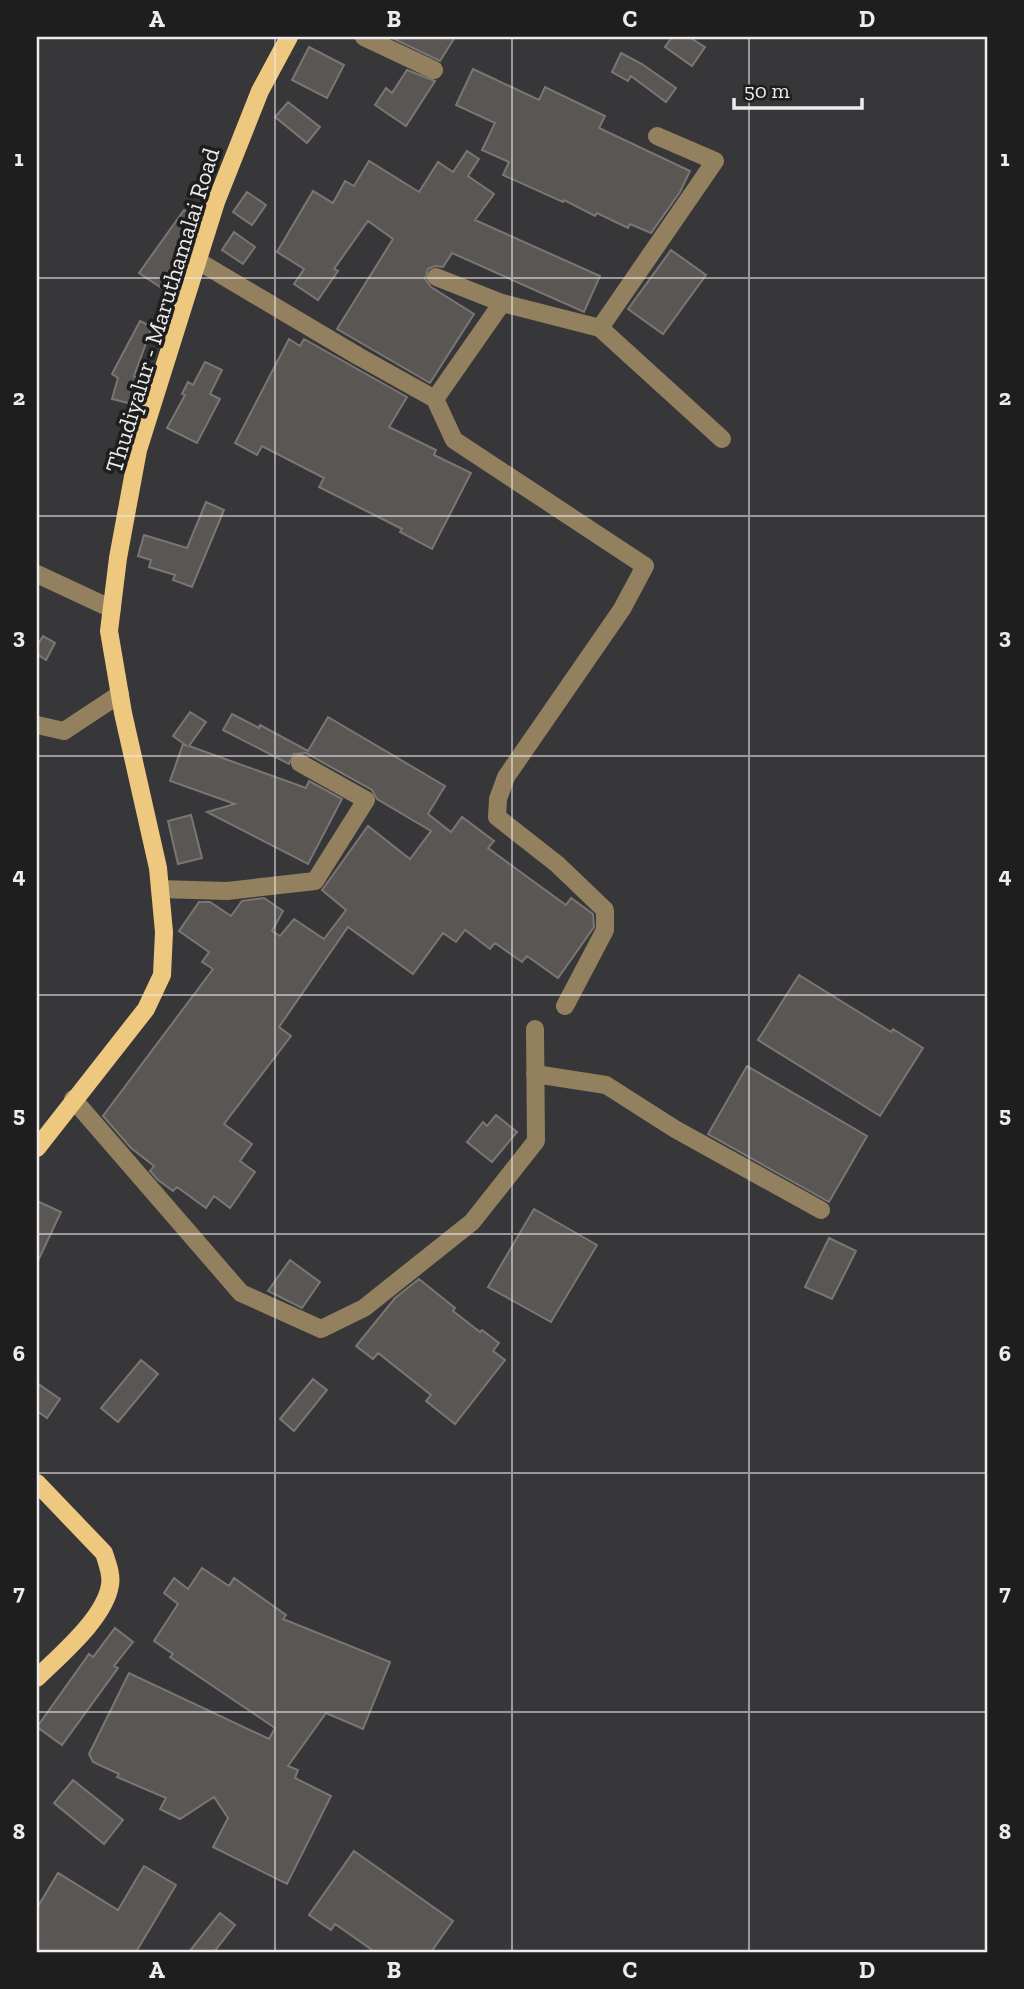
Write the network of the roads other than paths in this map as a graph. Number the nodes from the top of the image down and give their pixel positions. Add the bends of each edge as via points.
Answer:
1 (289, 37) edge
2 (364, 37) edge
3 (434, 70) dead end
4 (657, 136) dead end
5 (198, 261) junction
6 (436, 277) dead end
7 (502, 303) junction
8 (600, 328) junction
9 (435, 399) junction
10 (722, 439) dead end
11 (37, 574) edge
12 (112, 609) junction
13 (120, 694) junction
14 (37, 725) edge
15 (300, 763) dead end
16 (160, 890) junction
17 (565, 1006) dead end
18 (535, 1030) dead end
19 (535, 1074) junction
20 (73, 1099) junction
21 (37, 1148) edge
22 (821, 1210) dead end
23 (37, 1483) edge
24 (37, 1678) edge

1 - 5 main road, Thudiyalur - Maruthamalai Road via 260,91
2 - 3 street
4 - 8 street via 715,161
5 - 9 street
5 - 12 main road, Thudiyalur - Maruthamalai Road via 138,450
6 - 7 street
7 - 8 street
7 - 9 street
8 - 10 street
9 - 17 street via 454,440 645,566 622,609 506,777 498,799 497,817 557,864 605,910 605,930
11 - 12 street
12 - 13 main road, Thudiyalur - Maruthamalai Road via 109,631
13 - 14 street via 64,731
13 - 16 main road, Thudiyalur - Maruthamalai Road
15 - 16 street via 366,800 315,881 227,891
16 - 20 main road, Thudiyalur - Maruthamalai Road via 162,975 146,1009
18 - 19 street
19 - 20 street via 536,1141 472,1222 365,1308 321,1329 241,1293
19 - 22 street via 606,1085
20 - 21 main road, Thudiyalur - Maruthamalai Road
23 - 24 main road via 104,1553 111,1583 98,1612

